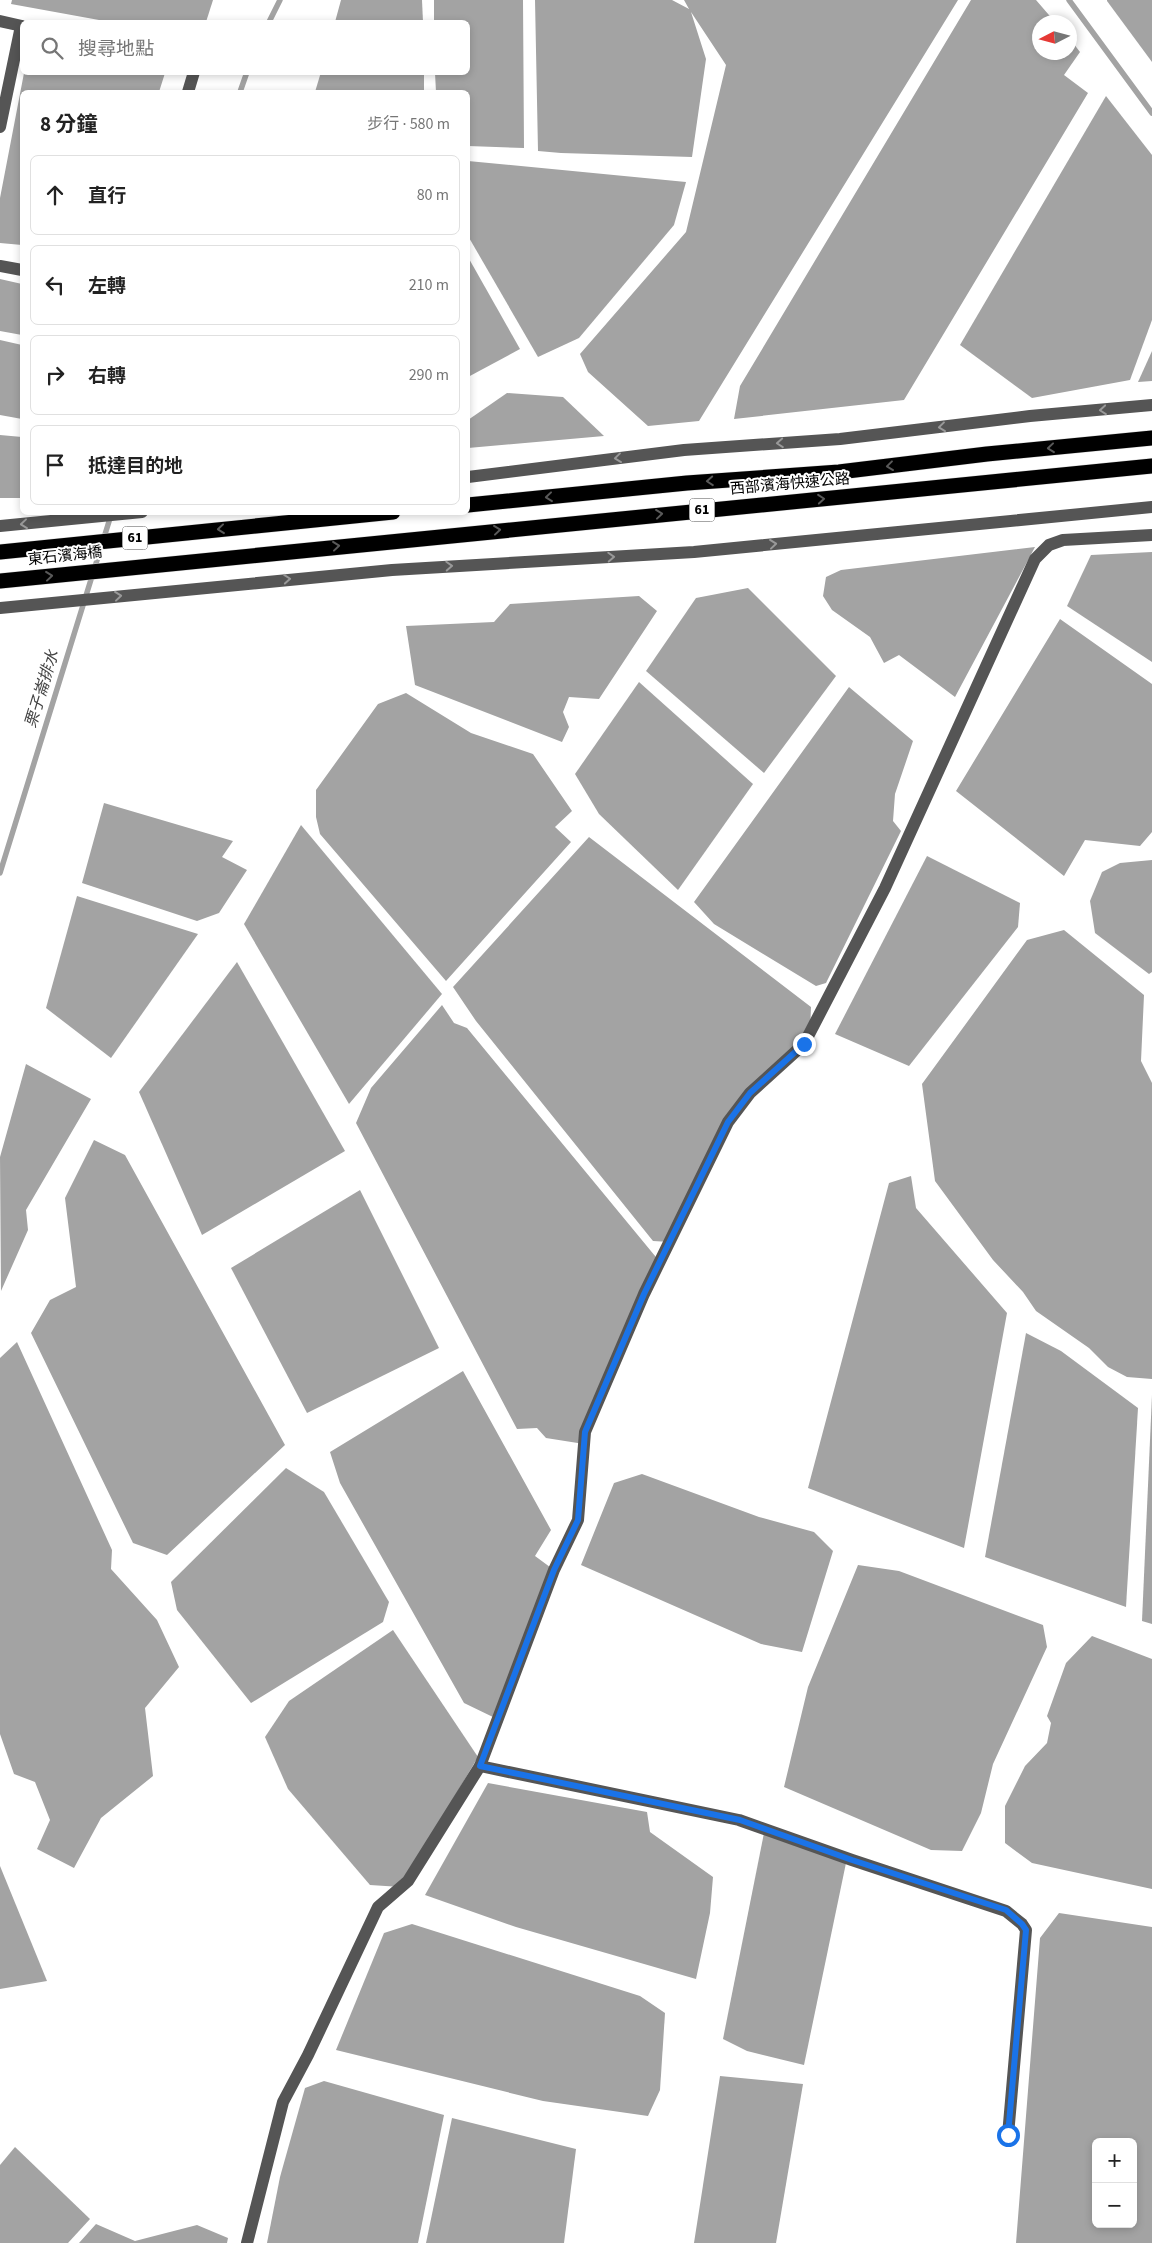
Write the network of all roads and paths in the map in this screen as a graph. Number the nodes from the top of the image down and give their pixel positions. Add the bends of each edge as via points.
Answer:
1 (0, 21) edge
2 (20, 26) edge
3 (20, 35) edge
4 (193, 75) edge
5 (189, 90) edge
6 (0, 127) edge
7 (0, 266) edge
8 (20, 270) edge
9 (1152, 405) edge
10 (1152, 438) edge
11 (1152, 466) edge
12 (470, 477) edge
13 (470, 505) edge
14 (1152, 507) edge
15 (112, 515) edge
16 (362, 515) edge
17 (0, 526) edge
18 (1152, 535) edge
19 (0, 552) edge
20 (252, 555) joint
21 (0, 581) edge
22 (0, 608) edge
23 (480, 1766) junction
24 (1008, 2135) dead end
25 (247, 2243) edge

1 - 2 street
3 - 6 street
4 - 5 street
7 - 8 street
9 -> 12 street via 840,439 684,450
10 -> 13 highway, 西部濱海快速公路 / 61 via 839,472
20 -> 11 highway, 西部濱海快速公路 / 61
22 -> 14 street via 392,570 694,552
15 -> 17 street
16 -> 19 highway, 東石濱海橋 / 61
18 - 23 street via 1063,540 1049,545 1035,559 885,888 804,1044 750,1093 728,1122 644,1294 585,1432 578,1520 554,1570
21 -> 20 highway, 東石濱海橋 / 61
23 - 24 street via 740,1820 1006,1910 1026,1930
23 - 25 street via 408,1881 378,1907 283,2102

